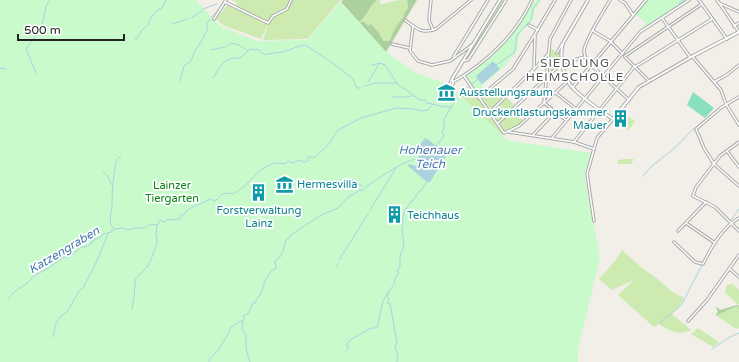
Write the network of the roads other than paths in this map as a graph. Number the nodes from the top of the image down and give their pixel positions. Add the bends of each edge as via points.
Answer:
1 (291, 0) edge
2 (431, 0) edge
3 (471, 0) edge
4 (488, 0) edge
5 (500, 0) edge
6 (506, 0) edge
7 (531, 0) edge
8 (555, 0) edge
9 (571, 0) edge
10 (588, 0) edge
11 (610, 0) edge
12 (620, 0) edge
13 (627, 0) edge
14 (646, 0) edge
15 (689, 0) edge
16 (699, 0) edge
17 (225, 1) edge
18 (717, 1) edge
19 (625, 3) junction
20 (702, 4) junction
21 (739, 12) edge
22 (633, 15) junction
23 (662, 18) junction
24 (712, 18) junction
25 (214, 19) dead end
26 (405, 20) dead end
27 (739, 23) edge
28 (529, 25) dead end
29 (413, 26) junction
30 (668, 26) junction
31 (734, 26) junction
32 (433, 30) junction
33 (538, 30) junction
34 (593, 31) junction
35 (739, 32) edge
36 (536, 34) junction
37 (566, 38) junction
38 (727, 39) junction
39 (611, 41) junction
40 (678, 41) junction
41 (392, 44) dead end
42 (472, 45) junction
43 (409, 48) junction
44 (549, 52) junction
45 (557, 53) dead end
46 (622, 53) junction
47 (625, 56) junction
48 (585, 57) junction
49 (691, 57) junction
50 (454, 58) junction
51 (463, 61) junction
52 (562, 63) junction
53 (591, 65) junction
54 (739, 65) edge
55 (635, 67) junction
56 (534, 69) junction
57 (464, 76) junction
58 (604, 76) junction
59 (547, 77) junction
60 (452, 80) joint
61 (568, 81) junction
62 (649, 81) junction
63 (714, 82) junction
64 (572, 88) junction
65 (617, 88) junction
66 (555, 93) junction
67 (739, 96) edge
68 (479, 98) junction
69 (585, 98) junction
70 (629, 100) junction
71 (544, 103) junction
72 (726, 104) junction
73 (576, 109) junction
74 (600, 109) junction
75 (489, 112) junction
76 (556, 112) junction
77 (613, 119) junction
78 (567, 120) junction
79 (738, 120) edge
80 (497, 124) junction
81 (739, 125) edge
82 (519, 126) junction
83 (507, 132) junction
84 (514, 133) junction
85 (532, 136) junction
86 (552, 138) junction
87 (574, 142) junction
88 (739, 142) edge
89 (594, 149) junction
90 (727, 150) junction
91 (714, 164) junction
92 (739, 167) edge
93 (739, 186) edge
94 (706, 202) junction
95 (739, 218) edge
96 (594, 221) dead end
97 (686, 223) junction
98 (730, 223) junction
99 (678, 231) dead end
100 (739, 231) edge
101 (674, 242) dead end
102 (715, 243) junction
103 (739, 255) edge
104 (730, 269) junction
105 (739, 277) edge
106 (688, 321) dead end

1 - 17 street via 287,9 273,16 268,23
2 - 32 street via 429,20
3 - 32 street
4 - 50 street
5 - 42 street
6 - 51 street via 468,60
7 - 57 street via 523,16 501,45 483,63
8 - 33 street
9 - 44 street via 551,35
10 - 37 street
11 - 34 street
12 - 19 street
13 - 19 street
14 - 22 street
15 - 23 street
16 - 20 street
17 - 25 street
18 - 21 street
18 - 31 street
19 - 22 street
20 - 24 street
20 - 30 street
22 - 39 street
23 - 30 street
23 - 46 street via 640,32
24 - 38 street
24 - 40 street
26 - 29 street
27 - 31 street
28 - 33 street
29 - 32 street via 420,31
29 - 43 street
30 - 40 street
30 - 47 street
31 - 35 street
33 - 36 street
34 - 39 street
34 - 48 street via 584,47
35 - 38 street
36 - 56 street
36 - 68 street via 513,69
37 - 45 street
37 - 52 street via 561,51
38 - 49 street
39 - 46 street
39 - 53 street
40 - 49 street
40 - 55 street
41 - 43 street
42 - 50 street
42 - 51 street
43 - 50 street via 418,61 427,65
44 - 56 street
44 - 59 street
46 - 47 street
46 - 58 street
47 - 55 street
48 - 52 street
48 - 53 street
49 - 62 street
49 - 63 street
51 - 60 street
52 - 59 street
52 - 61 street
53 - 58 street
53 - 64 street
54 - 63 street
55 - 62 street
55 - 65 street
56 - 75 street
57 - 60 street
57 - 68 street
58 - 65 street
58 - 69 street
59 - 71 street
59 - 80 street
61 - 64 street
61 - 66 street
62 - 70 street
63 - 72 street via 721,90
64 - 69 street
65 - 70 street
65 - 74 street
66 - 71 street
66 - 73 street
67 - 72 street
68 - 75 street
69 - 73 street
69 - 74 street
70 - 77 street
71 - 76 street
71 - 82 street
72 - 79 street
72 - 91 street via 696,129
73 - 78 street
74 - 77 street
74 - 87 street
75 - 80 street
76 - 78 street
76 - 85 street
77 - 89 street via 598,138
78 - 86 street
79 - 81 street
80 - 83 street via 503,132
82 - 83 street
82 - 84 street
83 - 84 street
84 - 85 street
85 - 86 street
86 - 87 street
87 - 89 street
88 - 90 street
89 - 96 street via 586,175
90 - 91 street
90 - 92 street
91 - 93 street
91 - 94 street via 693,196
94 - 97 street
94 - 98 street via 715,207
95 - 98 street
97 - 99 street
97 - 102 street
98 - 100 street
98 - 102 street
101 - 102 street via 695,262 703,264
103 - 104 street
104 - 105 street
104 - 106 street

